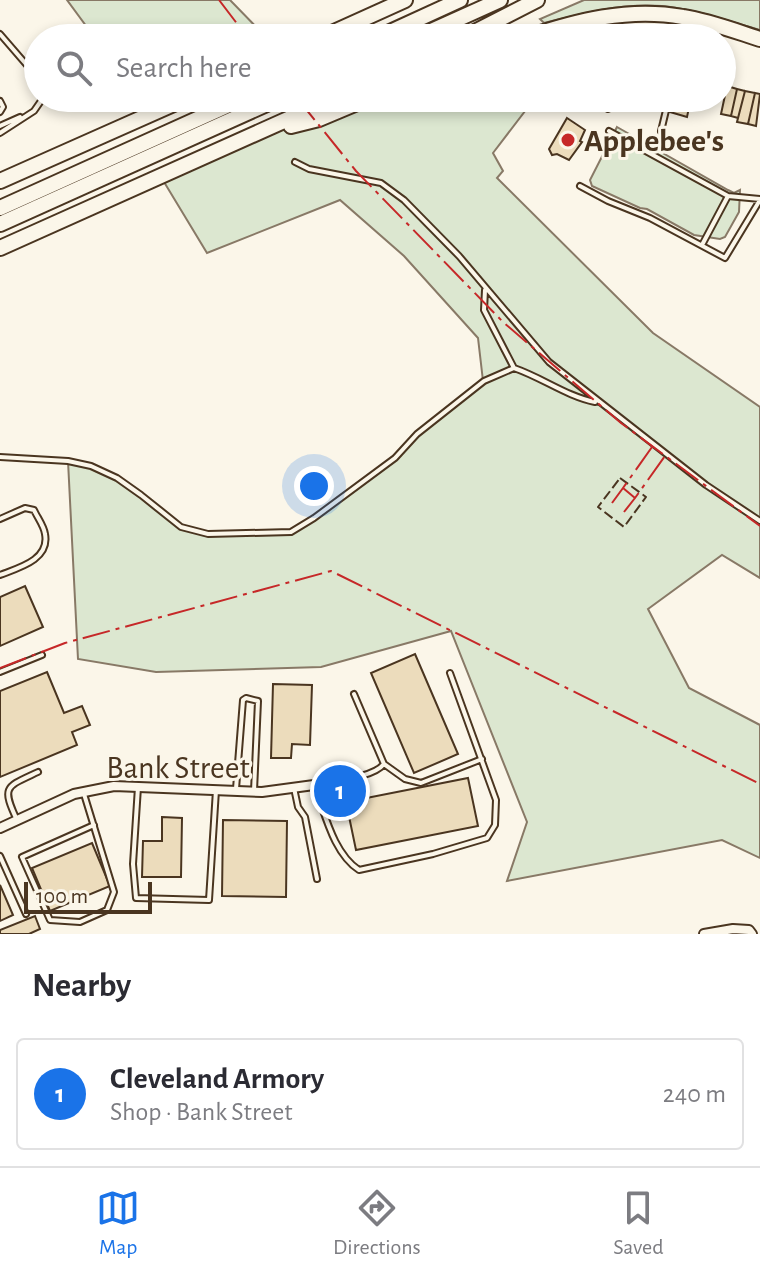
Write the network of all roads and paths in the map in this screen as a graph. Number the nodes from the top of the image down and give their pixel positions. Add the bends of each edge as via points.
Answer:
1 (405, 0) edge
2 (460, 0) edge
3 (500, 0) edge
4 (537, 0) edge
5 (352, 24) edge
6 (408, 24) edge
7 (447, 24) edge
8 (490, 24) edge
9 (572, 24) edge
10 (708, 24) edge
11 (736, 32) edge
12 (0, 34) edge
13 (760, 39) edge
14 (24, 62) edge
15 (0, 101) edge
16 (0, 112) edge
17 (32, 112) edge
18 (32, 112) edge
19 (155, 112) edge
20 (213, 112) edge
21 (249, 112) edge
22 (318, 112) edge
23 (323, 112) edge
24 (666, 112) edge
25 (316, 114) junction
26 (0, 126) edge
27 (609, 131) dead end
28 (661, 131) dead end
29 (0, 133) edge
30 (295, 162) dead end
31 (0, 181) edge
32 (580, 186) dead end
33 (728, 196) junction
34 (760, 200) edge
35 (0, 208) edge
36 (0, 224) edge
37 (702, 245) junction
38 (0, 248) edge
39 (485, 287) junction
40 (514, 368) junction
41 (598, 402) junction
42 (0, 457) edge
43 (0, 519) edge
44 (760, 521) edge
45 (0, 575) edge
46 (42, 655) dead end
47 (0, 672) edge
48 (450, 673) dead end
49 (354, 694) dead end
50 (482, 759) junction
51 (384, 764) junction
52 (38, 772) dead end
53 (314, 785) junction
54 (138, 787) junction
55 (294, 788) junction
56 (216, 790) junction
57 (236, 791) junction
58 (83, 792) junction
59 (254, 792) junction
60 (17, 820) junction
61 (94, 825) junction
62 (0, 828) edge
63 (0, 856) edge
64 (317, 879) dead end
65 (26, 914) dead end
66 (750, 932) edge
67 (704, 934) edge

1 - 5 highway
2 - 6 highway
3 - 7 highway
4 - 8 highway
9 - 10 highway via 639,13
11 - 13 highway
12 - 14 lane
15 - 16 lane
17 - 26 lane
18 - 29 lane
19 - 31 highway
20 - 35 highway
21 - 36 highway
22 - 25 highway
23 - 25 highway
24 - 28 lane
25 - 38 highway via 263,132
27 - 33 lane
30 - 39 lane via 390,189
32 - 37 lane
33 - 34 lane
33 - 37 lane
34 - 37 lane via 725,258
39 - 40 lane via 484,310
39 - 41 lane via 549,362
40 - 41 lane via 573,397
40 - 42 lane via 484,381 395,458 291,532 208,534 181,527 91,466
41 - 44 lane
43 - 45 lane via 25,508 34,510 45,533 39,555
46 - 47 lane
48 - 50 lane
49 - 51 lane
50 - 51 lane via 421,783
50 - 53 lane via 496,800 495,825 487,838 371,869 359,870 347,862
51 - 53 lane via 370,773
52 - 60 lane via 7,790
53 - 55 street, Bank Street
54 - 56 street, Bank Street
54 - 56 lane via 136,898 209,900
54 - 58 street, Bank Street
55 - 59 street, Bank Street
55 - 64 lane
56 - 57 street, Bank Street
57 - 59 street, Bank Street
57 - 59 lane via 246,698 258,701
58 - 60 street, Bank Street
58 - 61 lane
60 - 62 street, Bank Street
61 - 61 lane via 114,892 107,910 80,922 50,920 22,857
63 - 65 lane
66 - 67 street

